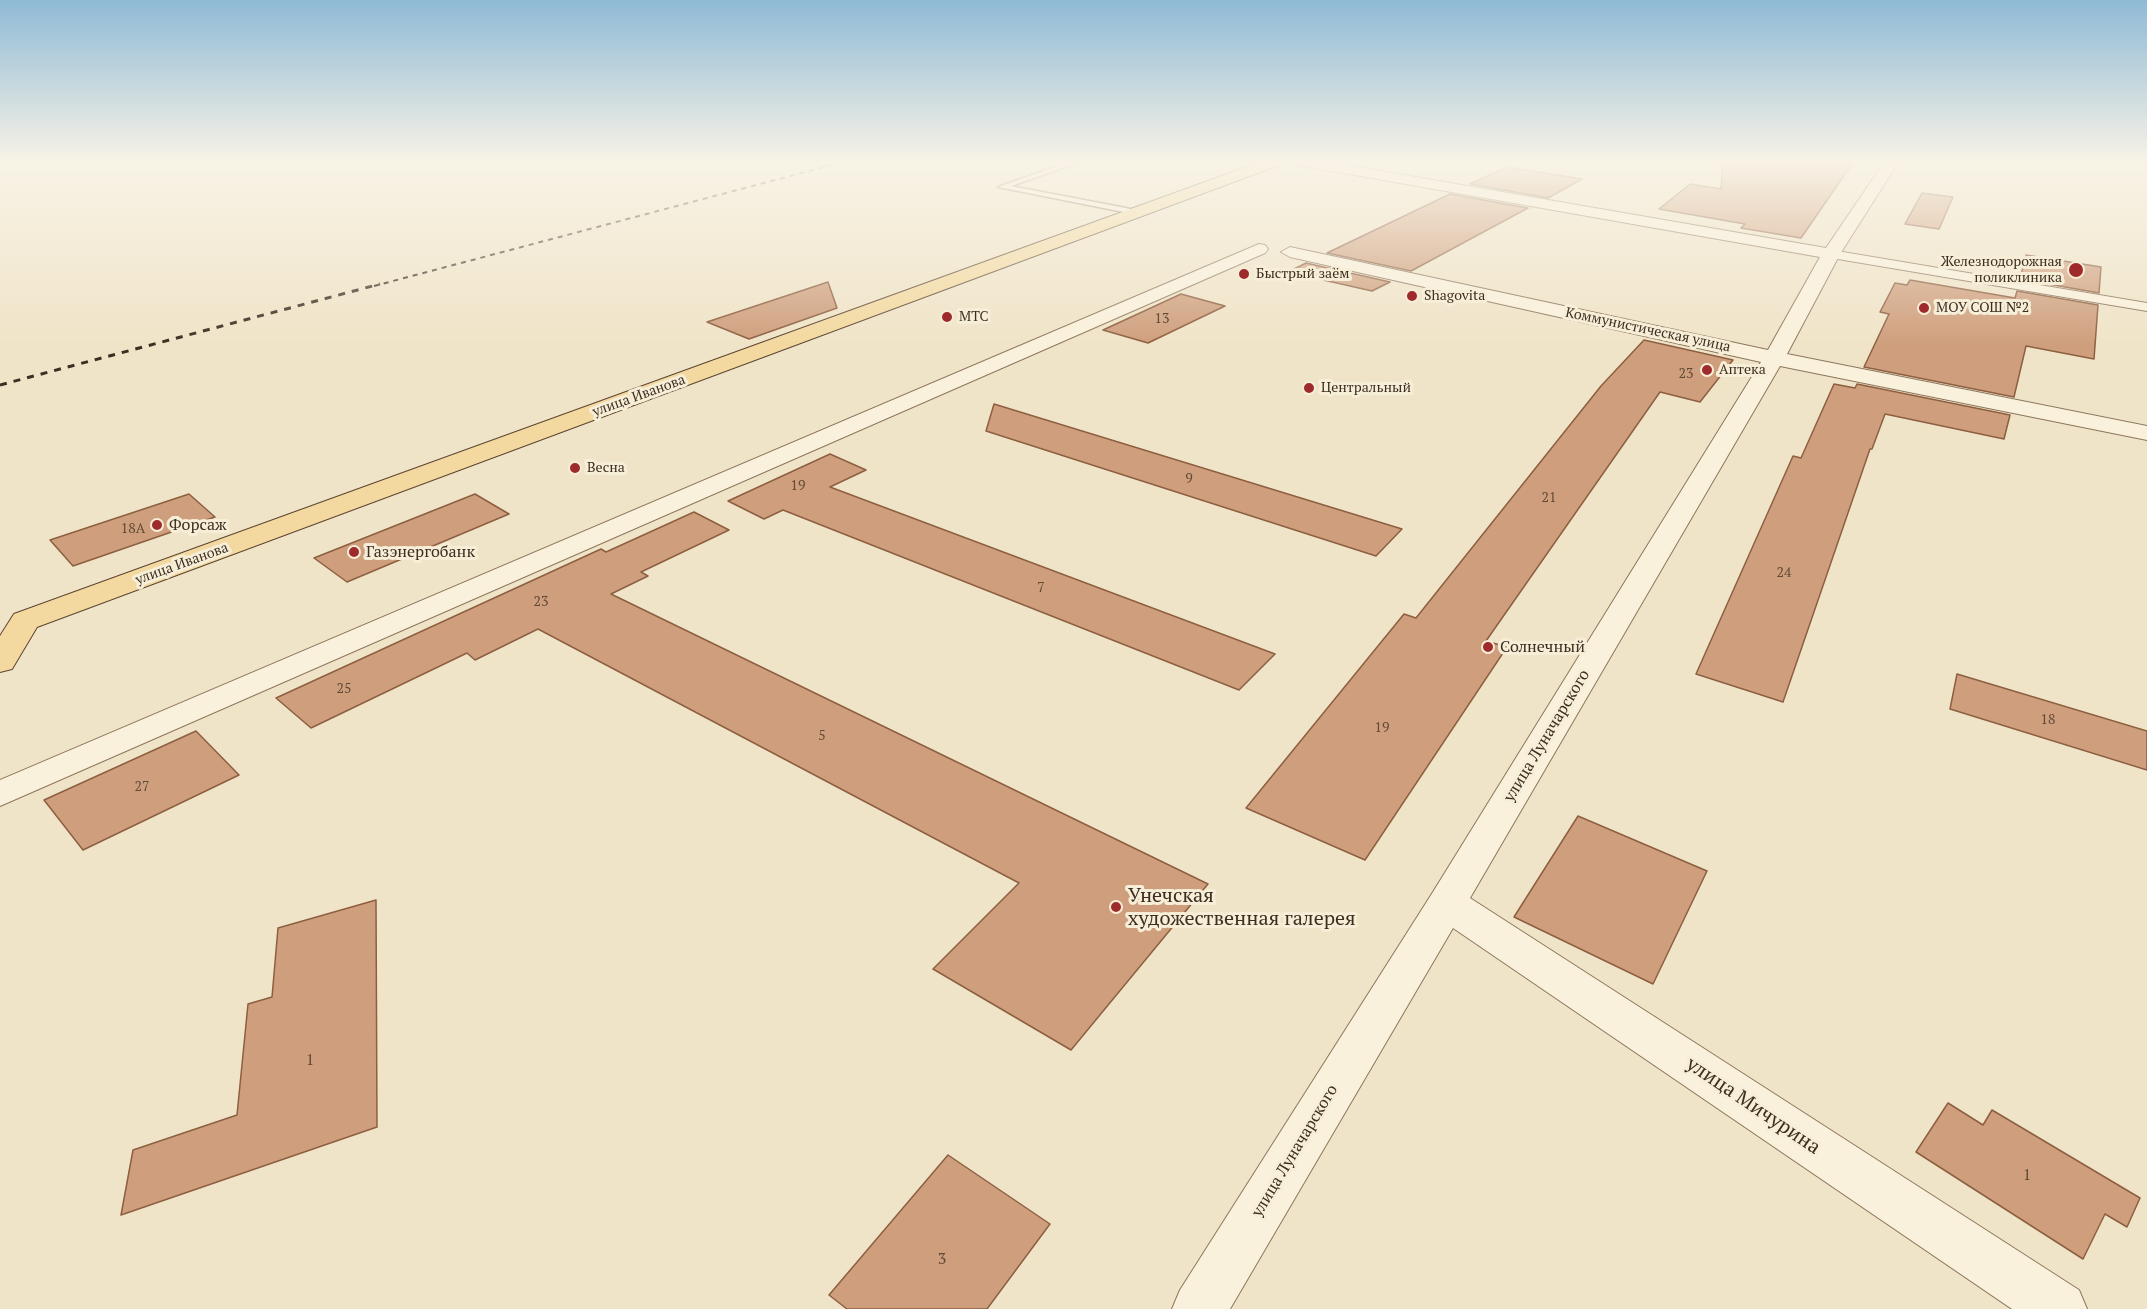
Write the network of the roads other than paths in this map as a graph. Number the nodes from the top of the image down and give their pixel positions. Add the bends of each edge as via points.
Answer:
1 (1111, 222) edge
2 (1648, 222) edge
3 (1852, 222) edge
4 (1259, 249) dead end
5 (1290, 252) dead end
6 (1831, 254) junction
7 (2147, 307) edge
8 (1774, 358) junction
9 (2147, 433) edge
10 (13, 626) edge
11 (0, 662) edge
12 (0, 794) edge
13 (1447, 903) junction
14 (1199, 1309) edge
15 (2060, 1309) edge

1 - 10 main road, улица Иванова
2 - 6 street
3 - 6 street, улица Луначарского
4 - 12 street
5 - 8 street, Коммунистическая улица
6 - 7 street
6 - 8 street, улица Луначарского
8 - 9 street, Коммунистическая улица
8 - 13 street, улица Луначарского
10 - 11 main road
13 - 14 street, улица Луначарского
13 - 15 street, улица Мичурина

